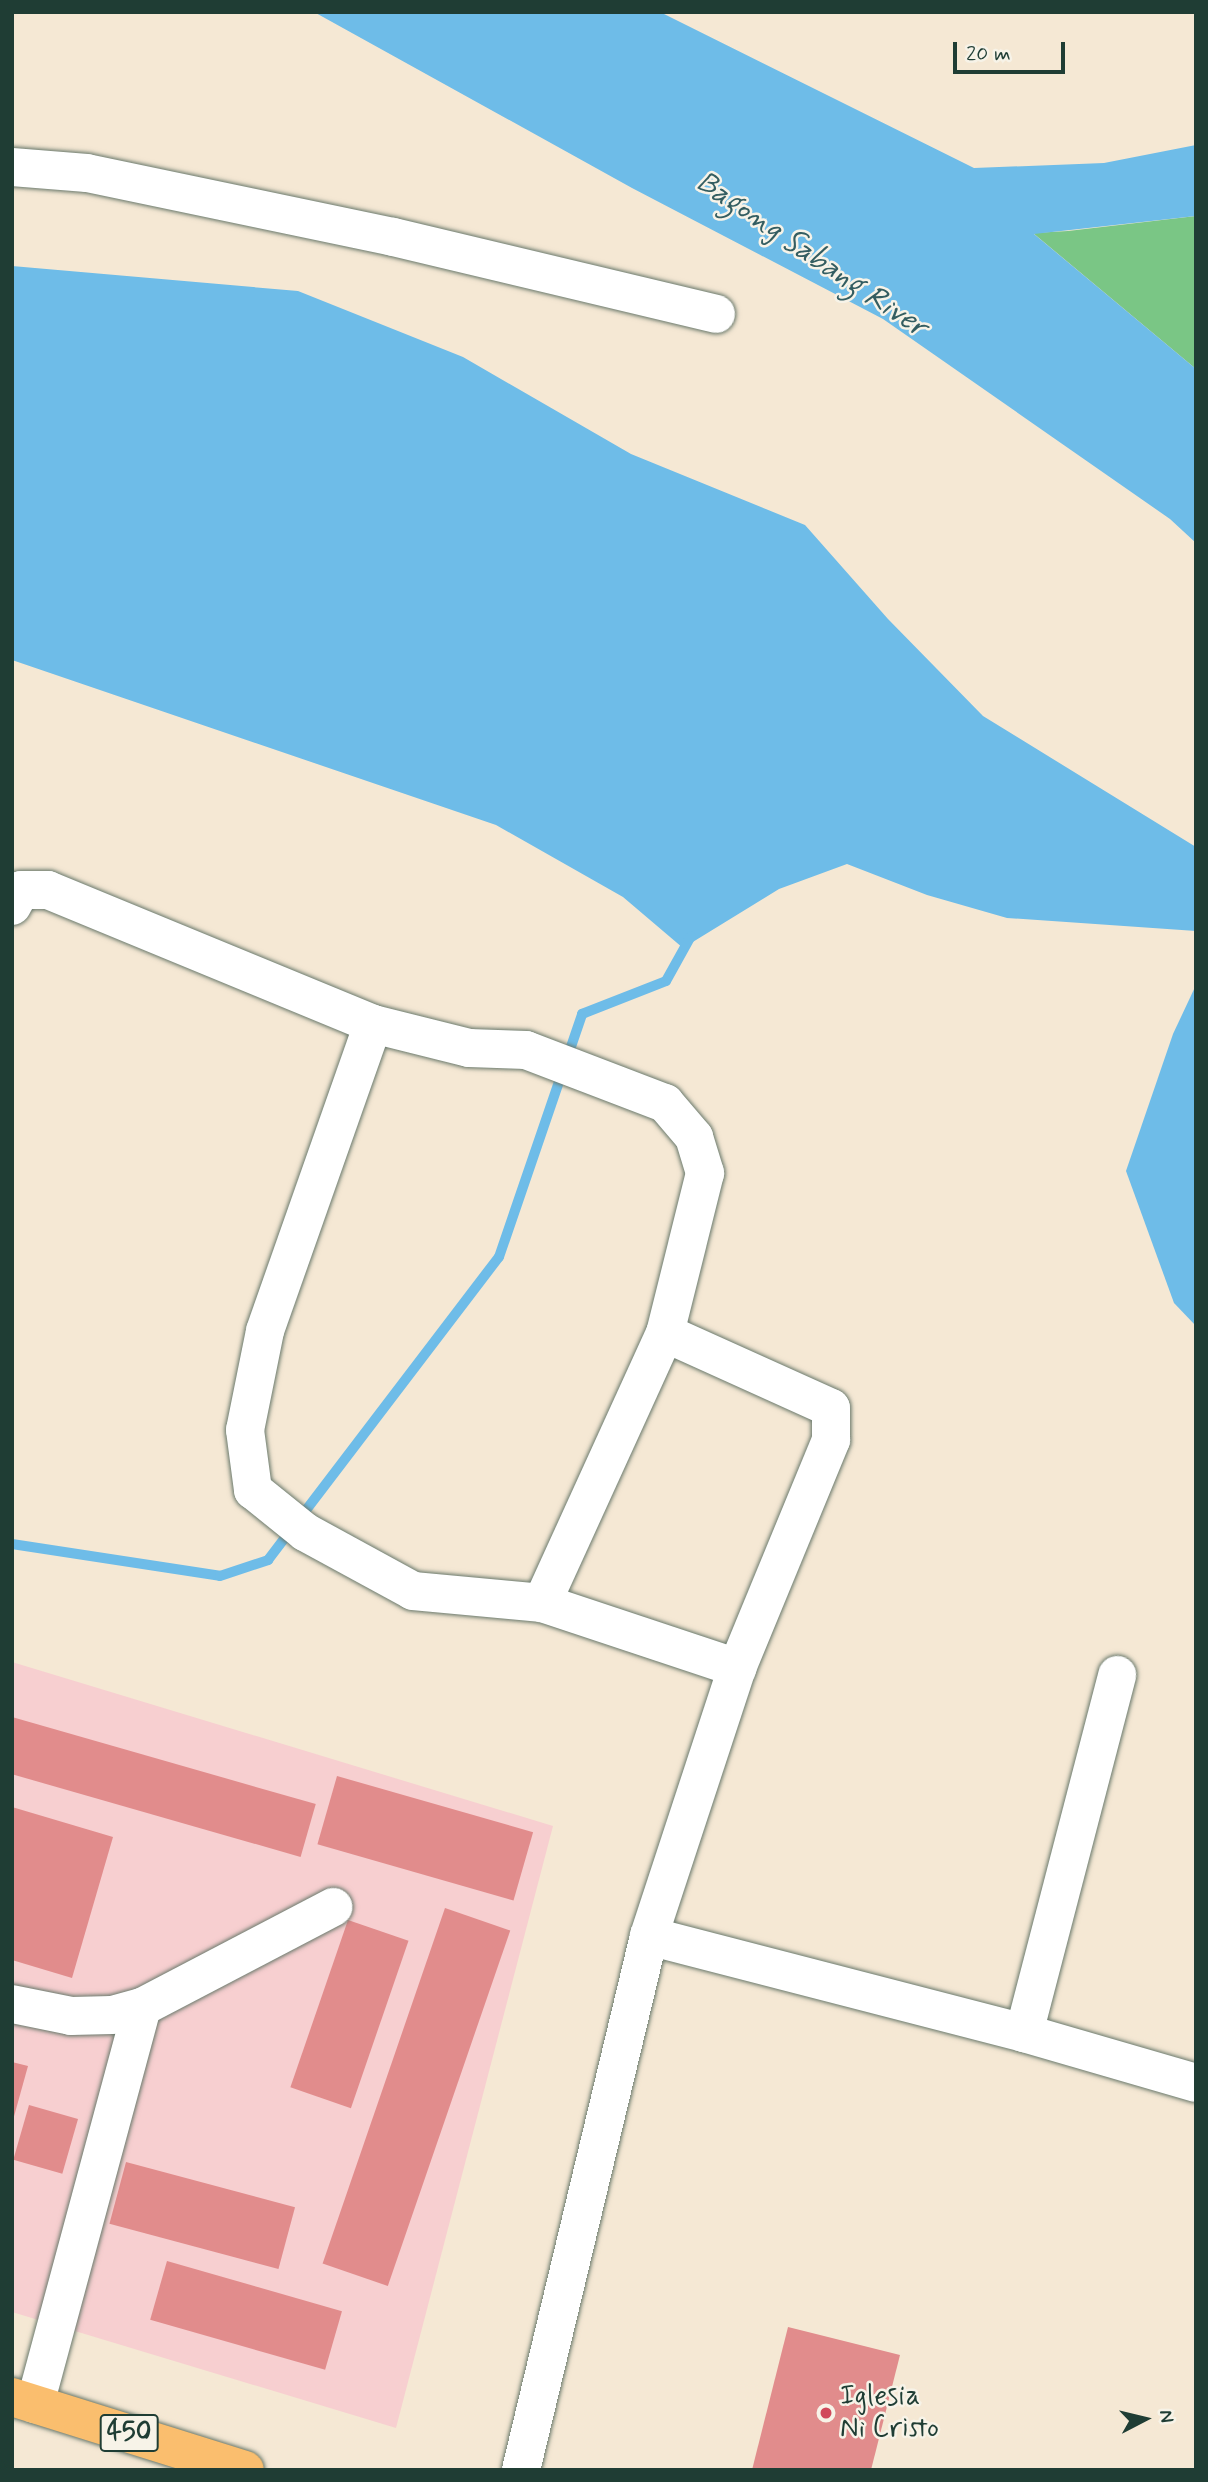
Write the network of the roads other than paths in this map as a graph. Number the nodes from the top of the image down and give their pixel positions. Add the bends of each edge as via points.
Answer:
1 (12, 167) edge
2 (716, 314) dead end
3 (12, 906) edge
4 (373, 1024) junction
5 (665, 1332) junction
6 (542, 1603) junction
7 (737, 1668) junction
8 (1117, 1675) dead end
9 (334, 1908) dead end
10 (649, 1936) junction
11 (12, 2004) edge
12 (142, 2007) junction
13 (1024, 2033) junction
14 (1196, 2083) edge
15 (24, 2400) edge
16 (246, 2470) edge
17 (521, 2470) edge

1 - 2 street via 87,173 286,214
3 - 4 street via 21,890 48,890
4 - 5 street via 469,1048 526,1049 665,1103 694,1138 705,1173
4 - 6 street via 265,1331 245,1430 253,1490 296,1525 413,1591
5 - 6 street
5 - 7 street via 831,1408 831,1440
6 - 7 street
7 - 10 street
8 - 13 street
9 - 12 street
10 - 13 street
10 - 17 street
11 - 12 street via 71,2016 113,2015
12 - 15 street
13 - 14 street
15 - 16 main road, 450

